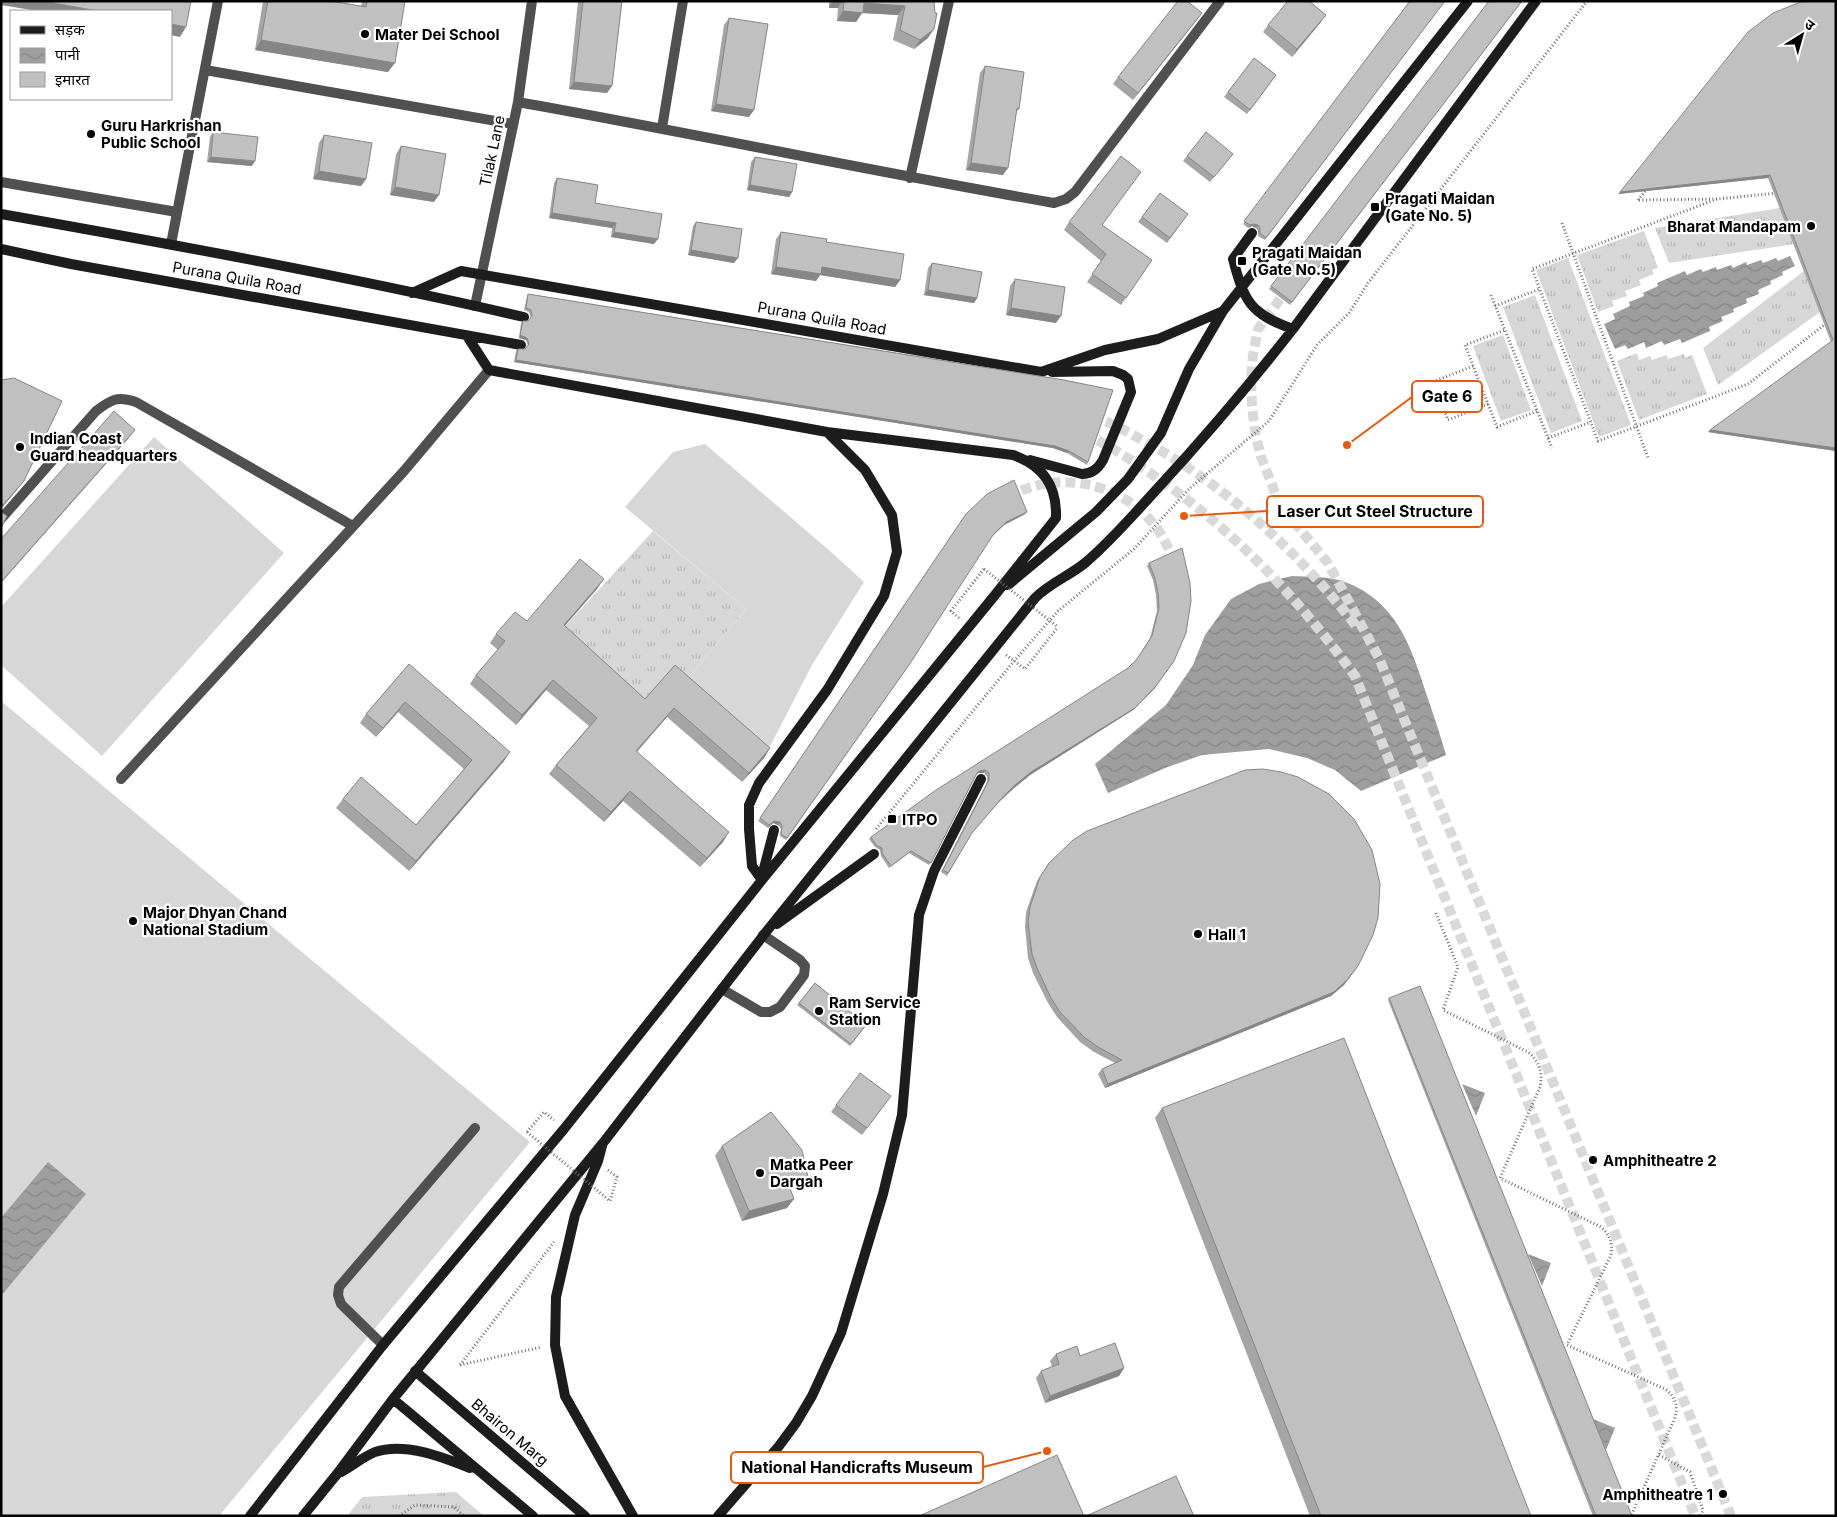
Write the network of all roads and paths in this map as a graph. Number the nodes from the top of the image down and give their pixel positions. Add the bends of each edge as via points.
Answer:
1 (218, 1) edge
2 (532, 1) edge
3 (683, 1) edge
4 (949, 1) edge
5 (1220, 1) edge
6 (1468, 1) edge
7 (1536, 1) edge
8 (1587, 1) edge
9 (205, 70) junction
10 (518, 102) junction
11 (513, 124) junction
12 (662, 128) junction
13 (910, 178) junction
14 (1, 182) edge
15 (1651, 185) edge
16 (1786, 192) edge
17 (1717, 199) junction
18 (177, 212) junction
19 (1, 214) edge
20 (1562, 223) dead end
21 (1252, 233) dead end
22 (171, 244) junction
23 (1, 249) edge
24 (1573, 254) junction
25 (482, 274) junction
26 (1241, 289) junction
27 (1540, 289) junction
28 (412, 293) junction
29 (1491, 295) dead end
30 (475, 306) junction
31 (1495, 306) junction
32 (1224, 311) junction
33 (524, 318) dead end
34 (1830, 321) edge
35 (1293, 330) junction
36 (1505, 330) junction
37 (467, 336) junction
38 (521, 345) dead end
39 (1473, 366) junction
40 (489, 370) junction
41 (1041, 372) junction
42 (1488, 404) junction
43 (1537, 411) junction
44 (1591, 422) junction
45 (1637, 426) junction
46 (827, 432) junction
47 (1548, 438) junction
48 (1552, 448) dead end
49 (1013, 455) junction
50 (1648, 458) dead end
51 (1, 519) edge
52 (353, 526) junction
53 (995, 595) junction
54 (951, 611) dead end
55 (996, 647) junction
56 (1014, 661) junction
57 (121, 779) dead end
58 (981, 779) dead end
59 (876, 829) dead end
60 (774, 830) dead end
61 (874, 854) dead end
62 (762, 880) junction
63 (1436, 913) dead end
64 (765, 933) junction
65 (722, 989) junction
66 (544, 1112) dead end
67 (475, 1128) dead end
68 (603, 1143) junction
69 (618, 1177) dead end
70 (557, 1238) dead end
71 (383, 1345) junction
72 (543, 1347) dead end
73 (415, 1371) junction
74 (393, 1399) junction
75 (1659, 1456) junction
76 (478, 1471) junction
77 (337, 1474) junction
78 (250, 1516) edge
79 (303, 1516) edge
80 (399, 1516) edge
81 (464, 1516) edge
82 (533, 1516) edge
83 (586, 1516) edge
84 (633, 1516) edge
85 (718, 1516) edge
86 (1631, 1516) edge
87 (1701, 1516) edge

1 - 9 street
2 - 10 street, Tilak Lane
3 - 12 street
4 - 13 street
5 - 13 street via 1066,200 1054,203
6 - 26 main road
7 - 35 main road
8 - 56 path via 1348,313 1317,345 1269,421 1189,489 1134,549 1058,611
9 - 11 street
9 - 18 street
10 - 11 street, Tilak Lane
10 - 12 street
11 - 25 street, Tilak Lane
12 - 13 street
14 - 18 street
15 - 17 path via 1638,200
16 - 17 path
17 - 24 path
18 - 22 street
19 - 22 main road, Purana Quila Road
20 - 24 path
21 - 26 main road via 1233,259
22 - 28 main road, Purana Quila Road
23 - 37 main road, Purana Quila Road
24 - 27 path via 1532,269
24 - 45 path
25 - 28 main road, Purana Quila Road via 461,271
25 - 30 street, Tilak Lane
25 - 41 main road, Purana Quila Road
26 - 32 main road
26 - 35 main road via 1261,315
27 - 31 path
27 - 44 path
28 - 30 main road, Purana Quila Road
29 - 31 path
30 - 33 main road, Purana Quila Road
31 - 36 path
32 - 41 main road, Purana Quila Road via 1158,340 1105,350
32 - 53 main road via 1189,369 1161,433 1128,480 1096,512
34 - 45 path via 1748,384
35 - 55 main road via 1183,461 1124,525 1085,563 1048,586
36 - 39 path via 1464,345
36 - 43 path
37 - 38 main road, Purana Quila Road
37 - 40 main road
39 - 42 path
39 - 42 path via 1433,382 1448,420
40 - 46 main road
40 - 52 street
41 - 49 main road via 1119,372 1128,379 1131,392 1100,465 1092,472 1076,473
42 - 43 path via 1497,426
43 - 47 path
44 - 45 path via 1598,441
44 - 47 path
45 - 50 path
46 - 49 main road
46 - 62 main road via 865,470 892,515 897,552 884,596 827,690 759,783 749,805 752,866
47 - 48 path
49 - 53 main road via 1034,465 1049,483 1055,500 1056,518
51 - 52 street via 96,411 120,397 136,402
52 - 57 street
53 - 62 main road
54 - 56 path, bridge via 984,569 1058,627 1025,669
55 - 56 path
55 - 64 main road
56 - 59 path
58 - 85 main road via 934,871 919,915 902,1115 883,1194 841,1333 796,1423
60 - 62 main road
61 - 64 main road
62 - 71 main road via 564,1129
63 - 75 path via 1458,967 1442,1010 1528,1052 1541,1071 1540,1087 1500,1178 1600,1227 1610,1237 1611,1255 1567,1345 1671,1393 1677,1414
64 - 65 main road
64 - 65 street via 805,966 804,975 780,1007 761,1012
65 - 68 main road
66 - 69 path, bridge via 527,1132 610,1201
67 - 71 street via 339,1287 341,1304
68 - 73 main road
68 - 84 main road via 575,1215 556,1298 555,1345 565,1396
70 - 72 path via 460,1365
71 - 78 main road
73 - 74 main road
73 - 83 main road, Bhairon Marg
74 - 76 main road
74 - 77 main road
75 - 86 path
75 - 87 path via 1690,1472 1703,1510
76 - 77 main road via 433,1453 396,1449 375,1452
76 - 82 main road
77 - 79 main road
80 - 81 path via 415,1505 454,1507

